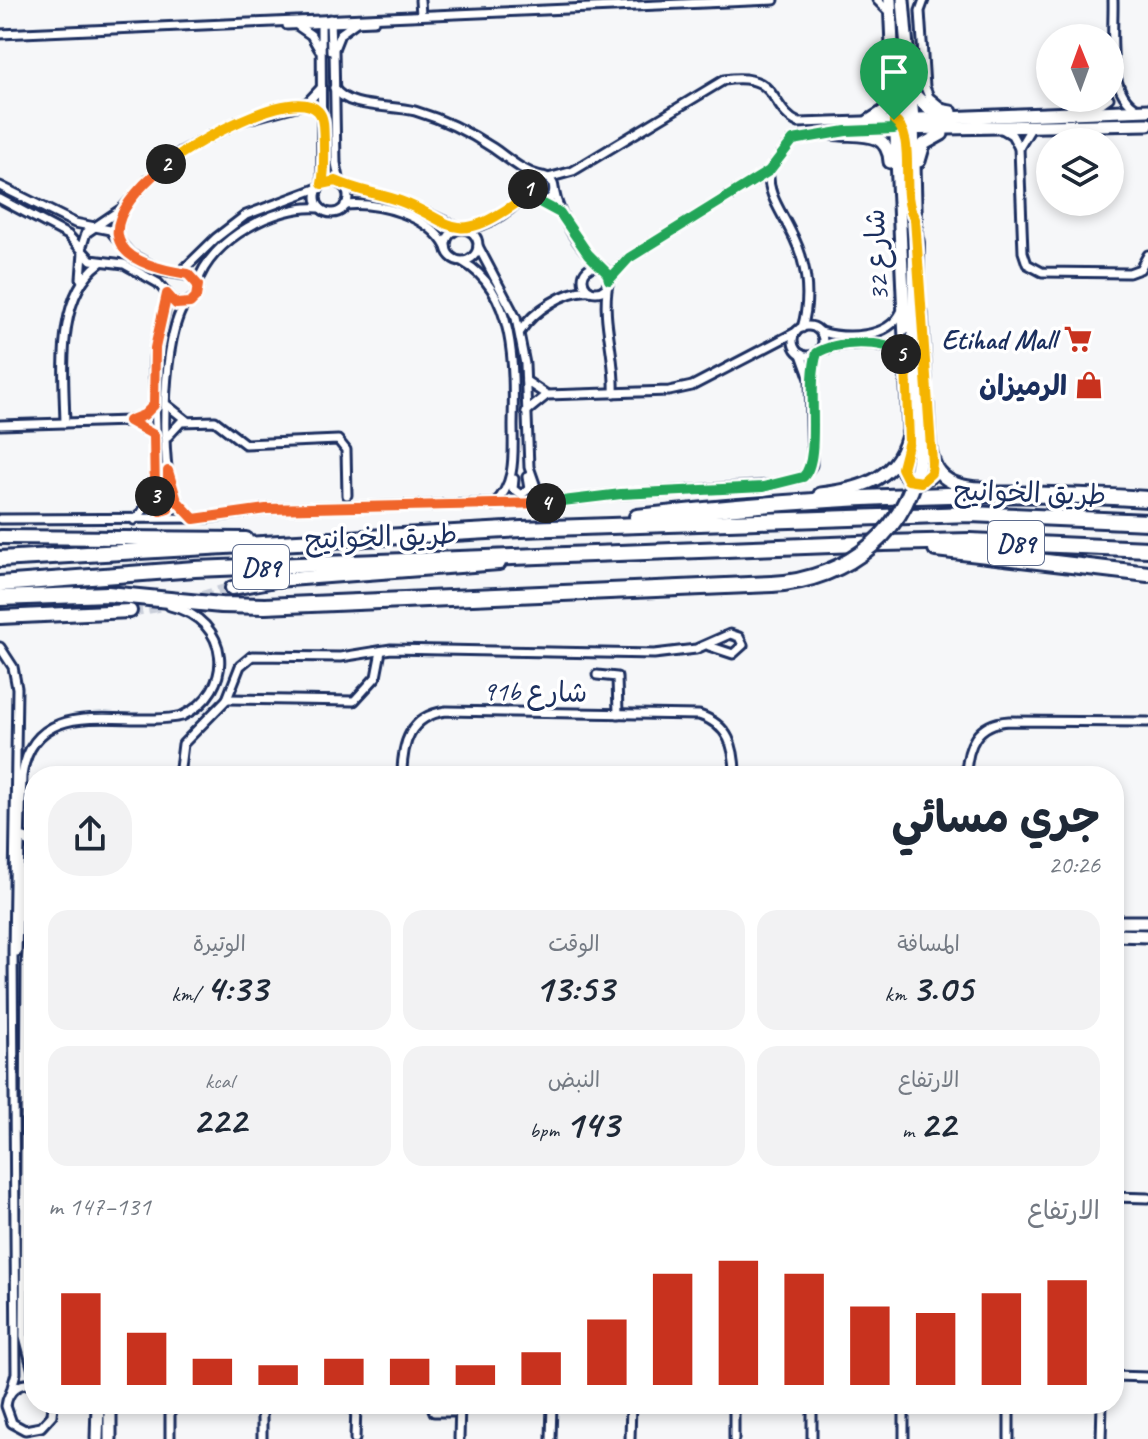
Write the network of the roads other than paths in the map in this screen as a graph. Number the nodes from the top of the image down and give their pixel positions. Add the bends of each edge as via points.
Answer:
1 (422, 0) edge
2 (774, 0) edge
3 (877, 0) edge
4 (890, 0) edge
5 (900, 0) edge
6 (924, 0) edge
7 (1113, 0) edge
8 (890, 14) junction
9 (423, 15) junction
10 (404, 16) junction
11 (325, 21) junction
12 (357, 22) junction
13 (223, 24) junction
14 (1114, 24) edge
15 (293, 25) junction
16 (0, 34) edge
17 (892, 42) junction
18 (321, 64) junction
19 (333, 65) junction
20 (321, 88) junction
21 (334, 88) junction
22 (912, 92) junction
23 (894, 95) junction
24 (1124, 97) edge
25 (352, 102) junction
26 (303, 104) junction
27 (940, 106) dead end
28 (1124, 110) edge
29 (1144, 110) edge
30 (1062, 112) edge
31 (987, 115) junction
32 (323, 118) junction
33 (335, 118) junction
34 (869, 121) junction
35 (1148, 124) edge
36 (904, 125) junction
37 (1033, 127) junction
38 (1000, 128) junction
39 (962, 130) junction
40 (832, 133) junction
41 (1019, 148) junction
42 (518, 167) junction
43 (769, 171) junction
44 (544, 177) junction
45 (896, 183) junction
46 (342, 184) junction
47 (750, 184) junction
48 (0, 186) edge
49 (320, 186) junction
50 (528, 187) junction
51 (554, 189) junction
52 (915, 189) junction
53 (771, 193) junction
54 (0, 199) edge
55 (538, 201) junction
56 (345, 205) junction
57 (123, 208) junction
58 (320, 208) junction
59 (560, 213) junction
60 (915, 219) junction
61 (95, 227) junction
62 (463, 229) junction
63 (116, 238) junction
64 (916, 242) junction
65 (581, 244) junction
66 (478, 246) junction
67 (446, 247) junction
68 (82, 250) junction
69 (1148, 255) edge
70 (102, 262) junction
71 (463, 262) junction
72 (602, 268) junction
73 (179, 273) junction
74 (585, 274) junction
75 (609, 282) junction
76 (197, 284) junction
77 (80, 285) junction
78 (591, 291) junction
79 (167, 294) junction
80 (807, 302) junction
81 (185, 304) junction
82 (903, 306) junction
83 (607, 311) junction
84 (799, 330) junction
85 (818, 330) junction
86 (520, 332) junction
87 (771, 346) junction
88 (798, 352) junction
89 (819, 352) junction
90 (906, 364) junction
91 (810, 379) junction
92 (525, 380) junction
93 (614, 393) junction
94 (547, 395) junction
95 (154, 405) junction
96 (167, 405) junction
97 (526, 412) junction
98 (186, 420) junction
99 (129, 421) junction
100 (65, 423) junction
101 (0, 425) edge
102 (909, 430) junction
103 (154, 435) junction
104 (168, 436) junction
105 (514, 453) junction
106 (526, 453) junction
107 (932, 462) junction
108 (168, 471) junction
109 (155, 472) junction
110 (1067, 494) junction
111 (347, 495) dead end
112 (1148, 499) edge
113 (556, 502) junction
114 (769, 504) junction
115 (493, 505) junction
116 (0, 519) edge
117 (194, 519) junction
118 (134, 520) junction
119 (1148, 522) edge
120 (522, 529) junction
121 (0, 537) edge
122 (75, 538) junction
123 (277, 541) junction
124 (884, 543) junction
125 (0, 545) edge
126 (1148, 549) edge
127 (523, 557) junction
128 (0, 559) edge
129 (1148, 574) edge
130 (0, 584) edge
131 (232, 588) tunnel mouth
132 (134, 595) junction
133 (0, 598) edge
134 (130, 611) tunnel mouth
135 (0, 617) edge
136 (709, 646) dead end
137 (0, 647) edge
138 (381, 651) junction
139 (597, 675) dead end
140 (227, 699) junction
141 (618, 714) junction
142 (1148, 722) edge
143 (180, 766) edge
144 (402, 766) edge
145 (735, 766) edge
146 (966, 766) edge
147 (22, 827) junction
148 (24, 834) edge
149 (1124, 922) edge
150 (1148, 922) edge
151 (1124, 935) edge
152 (1148, 936) edge
153 (14, 972) junction
154 (1124, 1197) edge
155 (1148, 1198) edge
156 (24, 1268) edge
157 (24, 1296) edge
158 (1124, 1376) edge
159 (1148, 1377) edge
160 (24, 1384) edge
161 (11, 1391) junction
162 (3, 1403) edge
163 (52, 1414) edge
164 (98, 1414) edge
165 (110, 1414) edge
166 (170, 1414) edge
167 (262, 1414) edge
168 (356, 1414) edge
169 (460, 1414) edge
170 (552, 1414) edge
171 (631, 1414) edge
172 (734, 1414) edge
173 (812, 1414) edge
174 (904, 1414) edge
175 (1009, 1414) edge
176 (1102, 1414) edge
177 (12, 1423) junction
178 (0, 1425) edge
179 (97, 1439) edge
180 (110, 1439) edge
181 (170, 1439) edge
182 (262, 1439) edge
183 (355, 1439) edge
184 (459, 1439) edge
185 (551, 1439) edge
186 (630, 1439) edge
187 (734, 1439) edge
188 (812, 1439) edge
189 (904, 1439) edge
190 (1009, 1439) edge
191 (1101, 1439) edge

1 - 9 street
2 - 9 street
3 - 8 street
4 - 8 street, شارع 32
5 - 22 street, شارع 32 via 899,34
6 - 27 street via 920,11 925,87
7 - 14 street
8 - 17 street, شارع 32
9 - 10 street
10 - 11 street
10 - 12 street
11 - 12 street
11 - 13 street
11 - 15 street
11 - 18 street
11 - 19 street
12 - 19 street via 337,38
13 - 15 street
13 - 16 street
15 - 18 street via 314,39
17 - 23 street, شارع 32
17 - 36 street via 902,82
18 - 20 street
19 - 21 street
20 - 26 street
20 - 32 street
21 - 25 street
21 - 33 street
22 - 31 street via 933,110
22 - 36 street, شارع 32
23 - 34 street via 885,111
23 - 36 street, شارع 32
24 - 29 street
25 - 33 street via 340,107
25 - 42 street via 433,117 479,139
26 - 32 street
26 - 57 street via 240,121 200,140 164,165
28 - 29 street
30 - 31 street
31 - 36 street
32 - 49 street
33 - 46 street
34 - 36 street
34 - 44 street via 799,123 763,86 744,79 724,80 573,171
35 - 37 street
36 - 39 street
36 - 40 street
36 - 45 street, شارع 32
36 - 52 street, شارع 32
36 - 60 street via 908,203
37 - 38 street
37 - 41 street
38 - 39 street
38 - 41 street
39 - 52 street via 924,144
40 - 43 street via 793,140
40 - 45 street via 881,140 890,153
41 - 69 street via 1023,252 1030,267 1042,272 1129,273 1140,269
42 - 44 street
42 - 50 street
43 - 47 street
43 - 53 street
44 - 50 street via 533,179
44 - 51 street
45 - 82 street, شارع 32
46 - 49 street
46 - 56 street via 348,197
46 - 62 street via 397,200
47 - 53 street
47 - 75 street via 629,258
48 - 61 street via 75,223
49 - 58 street
49 - 73 street via 246,215
50 - 55 street
50 - 62 street via 515,205 482,225
51 - 55 street
51 - 59 street
52 - 60 street, شارع 32
53 - 80 street via 801,255
54 - 68 street via 63,232
55 - 59 street
56 - 58 street via 333,213
56 - 67 street via 405,215 436,233
57 - 61 street
57 - 63 street
58 - 76 street via 301,208 256,224 217,253
59 - 65 street
60 - 64 street, شارع 32
61 - 63 street via 110,230
61 - 68 street via 86,233
62 - 66 street via 475,235
62 - 67 street via 450,235
63 - 73 street via 130,254 162,271
64 - 107 street, شارع 32
64 - 132 highway, bridge via 920,451 904,503 884,533 857,558 825,575 772,584 265,606
65 - 72 street
65 - 74 street
66 - 71 street via 472,259
66 - 86 street
67 - 71 street via 453,259
68 - 70 street
68 - 77 street
70 - 77 street
70 - 79 street via 124,264
71 - 105 street via 487,286 509,338
72 - 74 street
72 - 75 street
73 - 76 street via 192,276
74 - 78 street
75 - 78 street via 601,291
75 - 83 street
76 - 81 street via 196,297
77 - 100 street via 66,348
78 - 83 street
78 - 86 street via 569,294 530,319
79 - 81 street via 176,304
79 - 95 street via 155,348
80 - 84 street
80 - 85 street
81 - 96 street via 168,350
82 - 85 street via 894,324 882,331
82 - 90 street, شارع 32
83 - 93 street
84 - 85 street
84 - 87 street
84 - 88 street
85 - 89 street via 823,344
86 - 92 street
87 - 88 street
87 - 93 street via 692,386
88 - 89 street
88 - 91 street
89 - 90 street via 837,346 883,345 895,349
89 - 91 street
90 - 102 street, شارع 32
91 - 113 street via 813,455 803,477 763,487
92 - 94 street
92 - 97 street
93 - 94 street
94 - 97 street
95 - 99 street
95 - 103 street
96 - 98 street
96 - 104 street
97 - 106 street
98 - 104 street
98 - 111 street via 215,421 245,444 341,442 346,450
99 - 100 street
99 - 103 street
100 - 101 street
102 - 107 street via 905,476 925,480
102 - 114 street, شارع 32 via 896,463 868,486
103 - 109 street
104 - 108 street
105 - 106 street via 513,489 521,495 529,489
105 - 115 street via 507,488
106 - 113 street via 536,487
107 - 110 street via 961,487
108 - 109 street via 170,506 161,511 154,504
108 - 117 street via 177,501
109 - 118 street via 146,509
110 - 112 highway
110 - 114 highway via 899,495
113 - 115 street
114 - 120 highway
115 - 117 street via 266,509
116 - 118 street
117 - 118 street
119 - 120 highway, طريق الخوانيج / D89 via 970,514
120 - 123 highway, طريق الخوانيج / D89
121 - 122 main road
122 - 123 main road
122 - 125 main road
123 - 128 highway, طريق الخوانيج / D89
124 - 126 highway, طريق الخوانيج / D89
124 - 127 highway, طريق الخوانيج / D89
124 - 129 highway
127 - 130 highway, طريق الخوانيج / D89 via 195,569
127 - 131 main road
132 - 133 highway
132 - 147 street via 188,612 209,628 220,666 212,691 182,716 71,720 46,730 24,763
134 - 135 main road
136 - 138 street via 654,654
137 - 153 street via 13,667 17,688
138 - 140 street via 341,657 252,656 240,666
138 - 140 street via 376,677 354,701
139 - 141 street via 617,677
140 - 143 street via 183,744
141 - 144 street, 91b شارع via 437,712 411,730
141 - 145 street, 91b شارع via 690,714 715,722 727,734
142 - 146 street via 1000,721 977,734
147 - 148 street
147 - 153 street
149 - 150 street
151 - 152 street
153 - 161 street via 16,1373
154 - 155 street
156 - 157 street
158 - 159 street
160 - 161 street
161 - 162 street
162 - 177 street
163 - 177 street via 41,1427 25,1430
164 - 179 street
165 - 180 street
166 - 181 street
167 - 182 street
168 - 183 street
169 - 184 street
170 - 185 street
171 - 186 street
172 - 187 street
173 - 188 street
174 - 189 street
175 - 190 street
176 - 191 street
177 - 178 street

